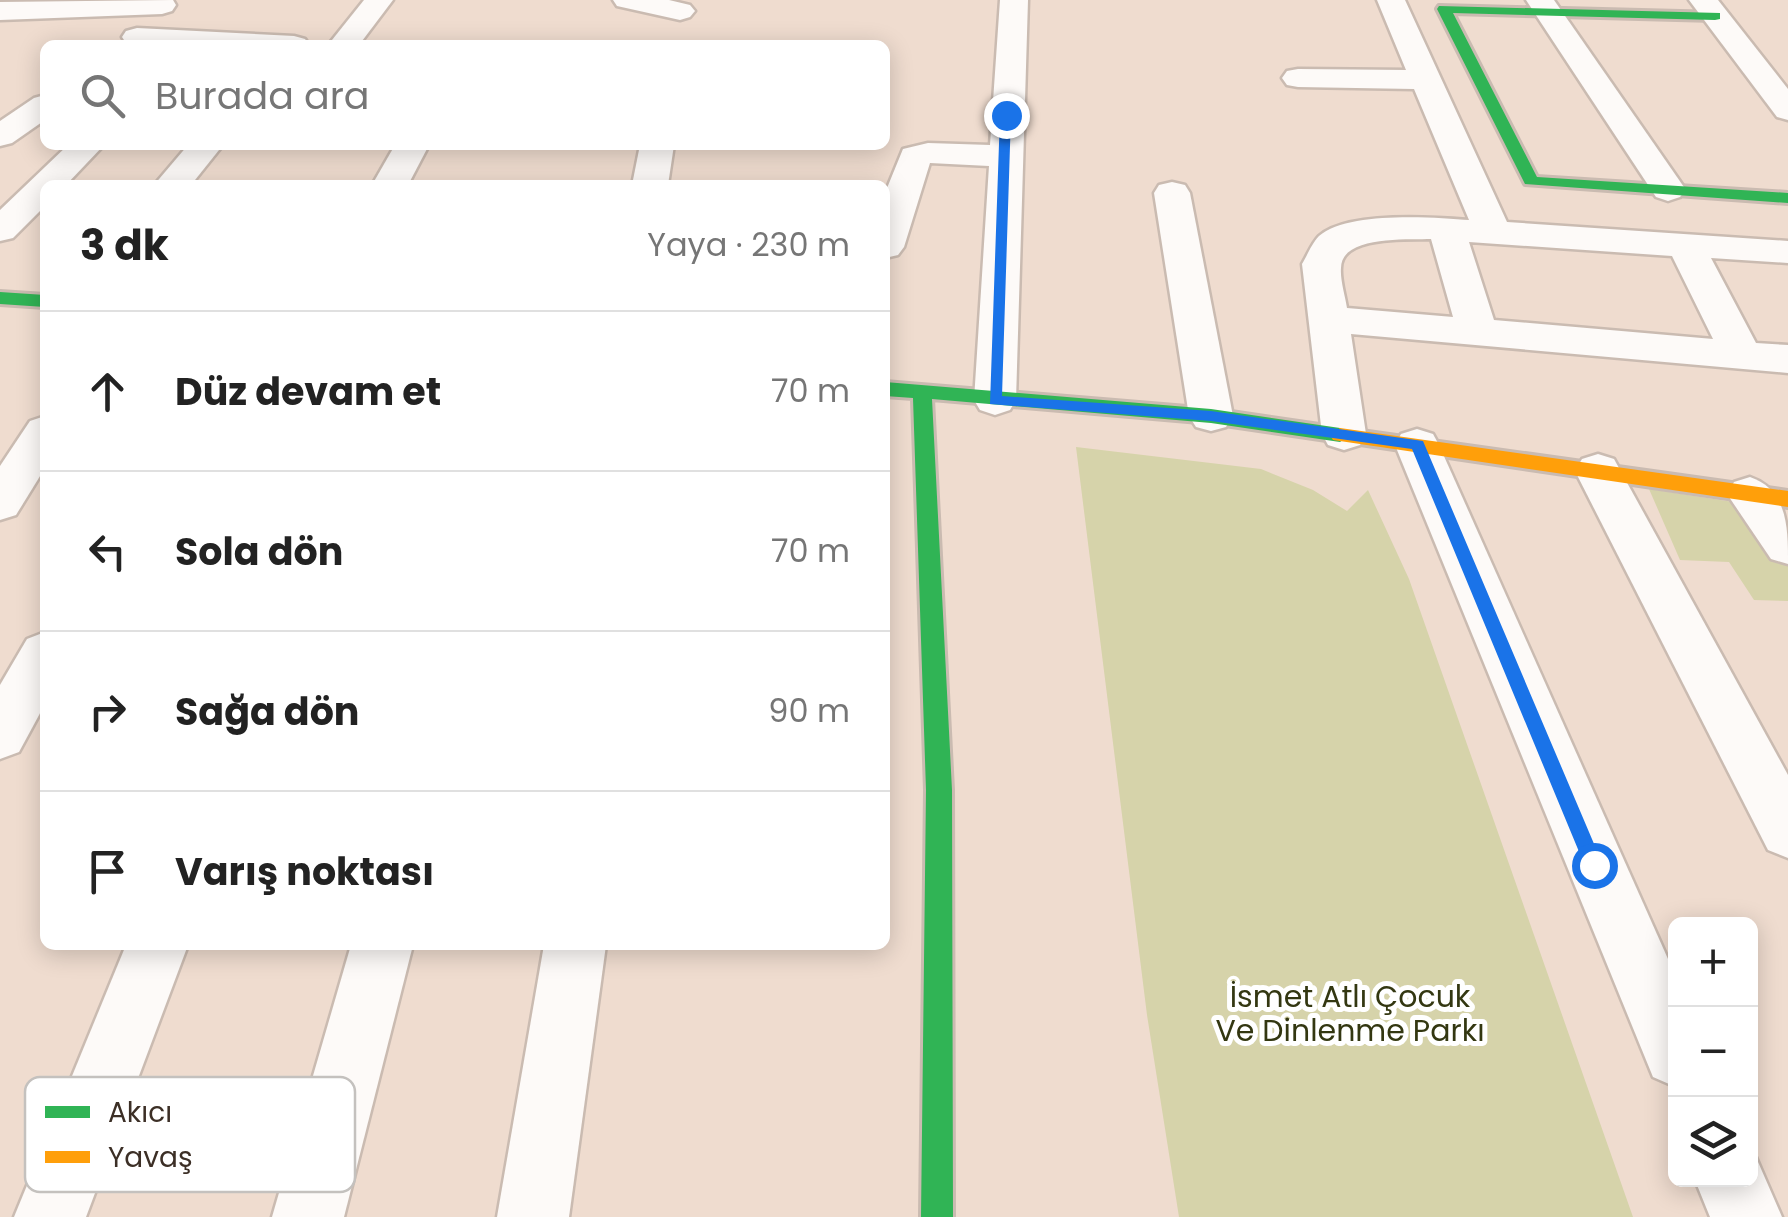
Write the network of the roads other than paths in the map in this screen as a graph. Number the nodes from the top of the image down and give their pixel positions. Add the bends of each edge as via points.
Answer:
1 (379, 0) edge
2 (627, 0) edge
3 (1014, 0) edge
4 (1390, 0) edge
5 (164, 3) edge
6 (683, 6) edge
7 (1544, 6) edge
8 (1710, 8) edge
9 (0, 12) edge
10 (135, 40) edge
11 (347, 40) edge
12 (675, 40) edge
13 (1298, 78) dead end
14 (1425, 80) junction
15 (1782, 94) edge
16 (0, 102) edge
17 (40, 105) edge
18 (40, 108) edge
19 (0, 136) edge
20 (82, 150) edge
21 (202, 150) edge
22 (409, 150) edge
23 (656, 150) edge
24 (1004, 156) junction
25 (52, 180) edge
26 (176, 180) edge
27 (393, 180) edge
28 (651, 180) edge
29 (1668, 190) junction
30 (40, 192) edge
31 (1172, 193) dead end
32 (1788, 198) edge
33 (1447, 229) junction
34 (0, 230) edge
35 (890, 231) edge
36 (1493, 232) junction
37 (1685, 244) junction
38 (1788, 252) edge
39 (0, 298) edge
40 (40, 301) edge
41 (1328, 318) junction
42 (1477, 332) junction
43 (1742, 355) junction
44 (1788, 359) edge
45 (890, 389) edge
46 (922, 392) junction
47 (995, 400) junction
48 (1211, 416) junction
49 (1344, 434) junction
50 (40, 440) edge
51 (1418, 444) junction
52 (1598, 472) junction
53 (1769, 496) edge
54 (0, 504) edge
55 (1788, 546) edge
56 (40, 663) edge
57 (0, 734) edge
58 (1788, 832) edge
59 (155, 950) edge
60 (381, 950) edge
61 (574, 950) edge
62 (1668, 1035) edge
63 (105, 1077) edge
64 (346, 1077) edge
65 (1733, 1187) edge
66 (60, 1192) edge
67 (315, 1192) edge
68 (50, 1217) edge
69 (308, 1217) edge
70 (533, 1217) edge
71 (937, 1217) edge
72 (1746, 1217) edge

1 - 11 street
2 - 6 street
3 - 24 street
4 - 14 street
5 - 9 street
5 - 10 street
6 - 12 street
7 - 8 street
7 - 29 street
7 - 29 street via 1444,10 1531,180
8 - 15 street
13 - 14 street
14 - 36 street
16 - 17 street
18 - 19 street
20 - 25 street
21 - 26 street
22 - 27 street
23 - 28 street
24 - 35 street via 915,156
24 - 47 street
29 - 32 street
30 - 34 street
31 - 48 street
33 - 36 street
33 - 41 street via 1352,233 1332,244 1321,264
33 - 42 street
36 - 37 street
37 - 38 street
37 - 43 street
39 - 40 street
41 - 42 street
41 - 49 street
42 - 43 street
43 - 44 street
45 - 46 street
46 - 47 street
46 - 71 street via 939,790
47 - 48 street
48 - 49 street
49 - 51 street
50 - 54 street
51 - 52 street
51 - 62 street
52 - 53 street
52 - 58 street
53 - 55 street
56 - 57 street
59 - 63 street
60 - 64 street
61 - 70 street
65 - 72 street
66 - 68 street
67 - 69 street

